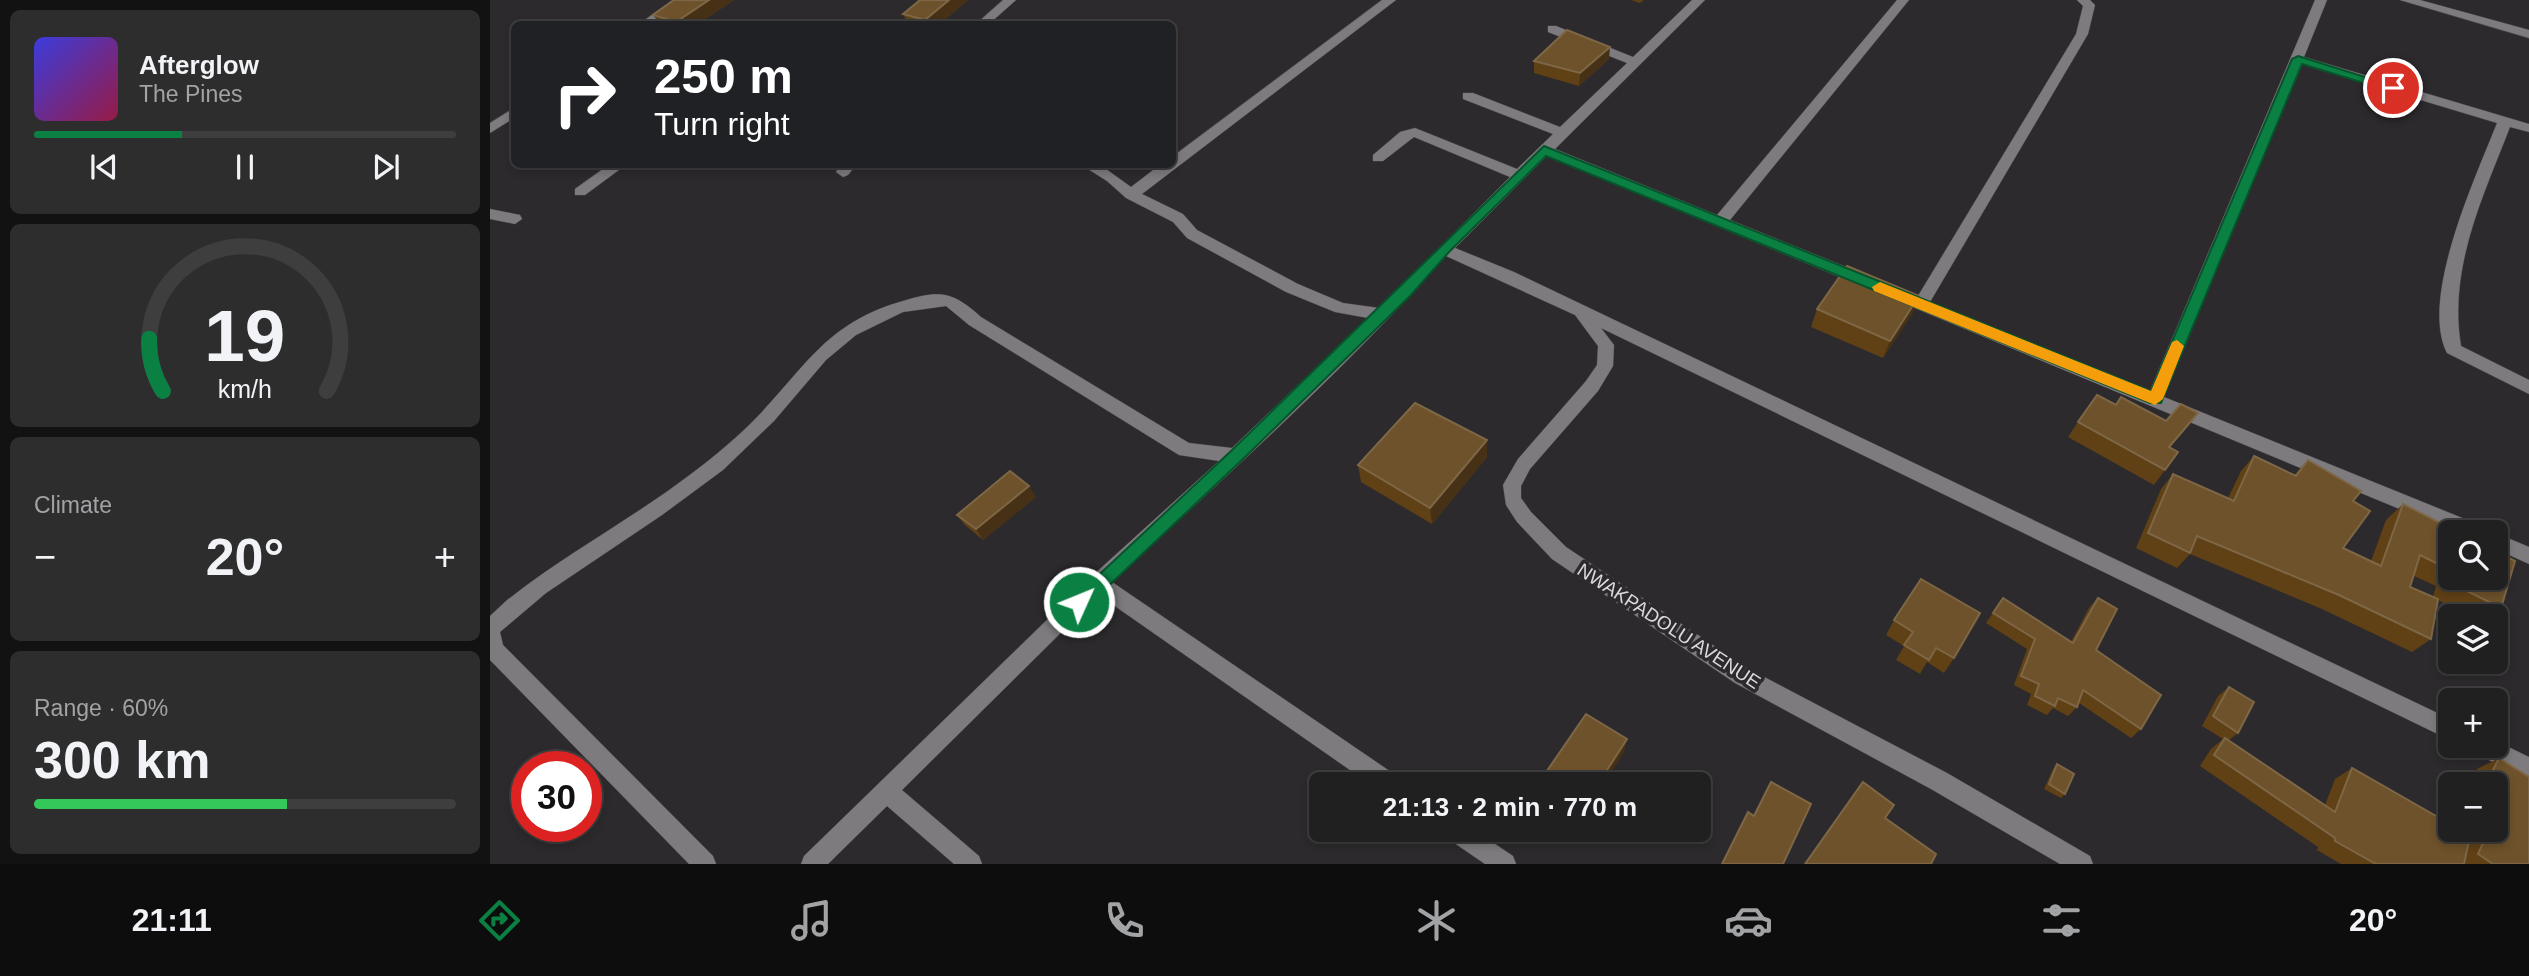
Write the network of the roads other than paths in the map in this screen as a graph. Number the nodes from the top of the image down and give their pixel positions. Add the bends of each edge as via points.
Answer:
1 (681, 0) edge
2 (1010, 0) edge
3 (1390, 0) edge
4 (1699, 0) edge
5 (1903, 0) edge
6 (2083, 0) edge
7 (2321, 0) edge
8 (2406, 0) edge
9 (2435, 0) edge
10 (2457, 3) edge
11 (650, 21) edge
12 (986, 21) edge
13 (2529, 25) edge
14 (1552, 29) dead end
15 (2529, 34) edge
16 (2298, 59) junction
17 (1635, 62) junction
18 (1468, 96) dead end
19 (511, 114) edge
20 (2505, 121) junction
21 (2529, 128) edge
22 (490, 129) edge
23 (1562, 133) junction
24 (1544, 150) junction
25 (1378, 158) dead end
26 (1176, 161) edge
27 (614, 168) edge
28 (1094, 168) edge
29 (1167, 168) edge
30 (1519, 175) junction
31 (580, 192) dead end
32 (1130, 195) junction
33 (490, 214) edge
34 (515, 219) dead end
35 (1720, 222) junction
36 (1444, 249) junction
37 (1921, 304) junction
38 (1578, 311) junction
39 (1381, 314) junction
40 (2529, 388) edge
41 (2155, 399) junction
42 (1236, 456) junction
43 (2446, 520) edge
44 (2508, 546) edge
45 (2529, 556) edge
46 (1098, 583) junction
47 (490, 631) edge
48 (2438, 724) edge
49 (2508, 758) edge
50 (2529, 768) edge
51 (1372, 772) edge
52 (886, 791) junction
53 (1473, 842) edge
54 (705, 864) edge
55 (813, 864) edge
56 (971, 864) edge
57 (1505, 864) edge
58 (2082, 864) edge

1 - 11 street
2 - 12 street
3 - 26 street
4 - 17 street
5 - 35 street
6 - 37 street via 2089,5 2082,34
7 - 16 street
8 - 15 street
9 - 10 street
10 - 13 street
14 - 17 street
16 - 20 street
16 - 41 street
17 - 23 street
18 - 23 street
19 - 22 street
20 - 21 street
20 - 40 street via 2462,240 2451,281 2447,327 2453,349
23 - 24 street
24 - 30 street
24 - 35 street
25 - 30 street via 1415,132
27 - 31 street
28 - 32 street
29 - 32 street
30 - 36 street
32 - 39 street via 1178,218 1192,234 1293,288 1341,308
33 - 34 street
35 - 37 street
36 - 38 street
36 - 39 street
37 - 41 street
38 - 48 street
38 - 58 street, NWAKPADOLU AVENUE via 1606,345 1605,366 1512,485 1512,500 1524,517 1559,553 1742,677 1939,781
39 - 42 street
41 - 43 street
42 - 46 street
42 - 47 street via 1185,450 986,328 954,302 897,308 835,340 725,457 536,589
44 - 45 street
46 - 51 street
46 - 52 street
47 - 54 street via 494,650
49 - 50 street
52 - 55 street
52 - 56 street
53 - 57 street

